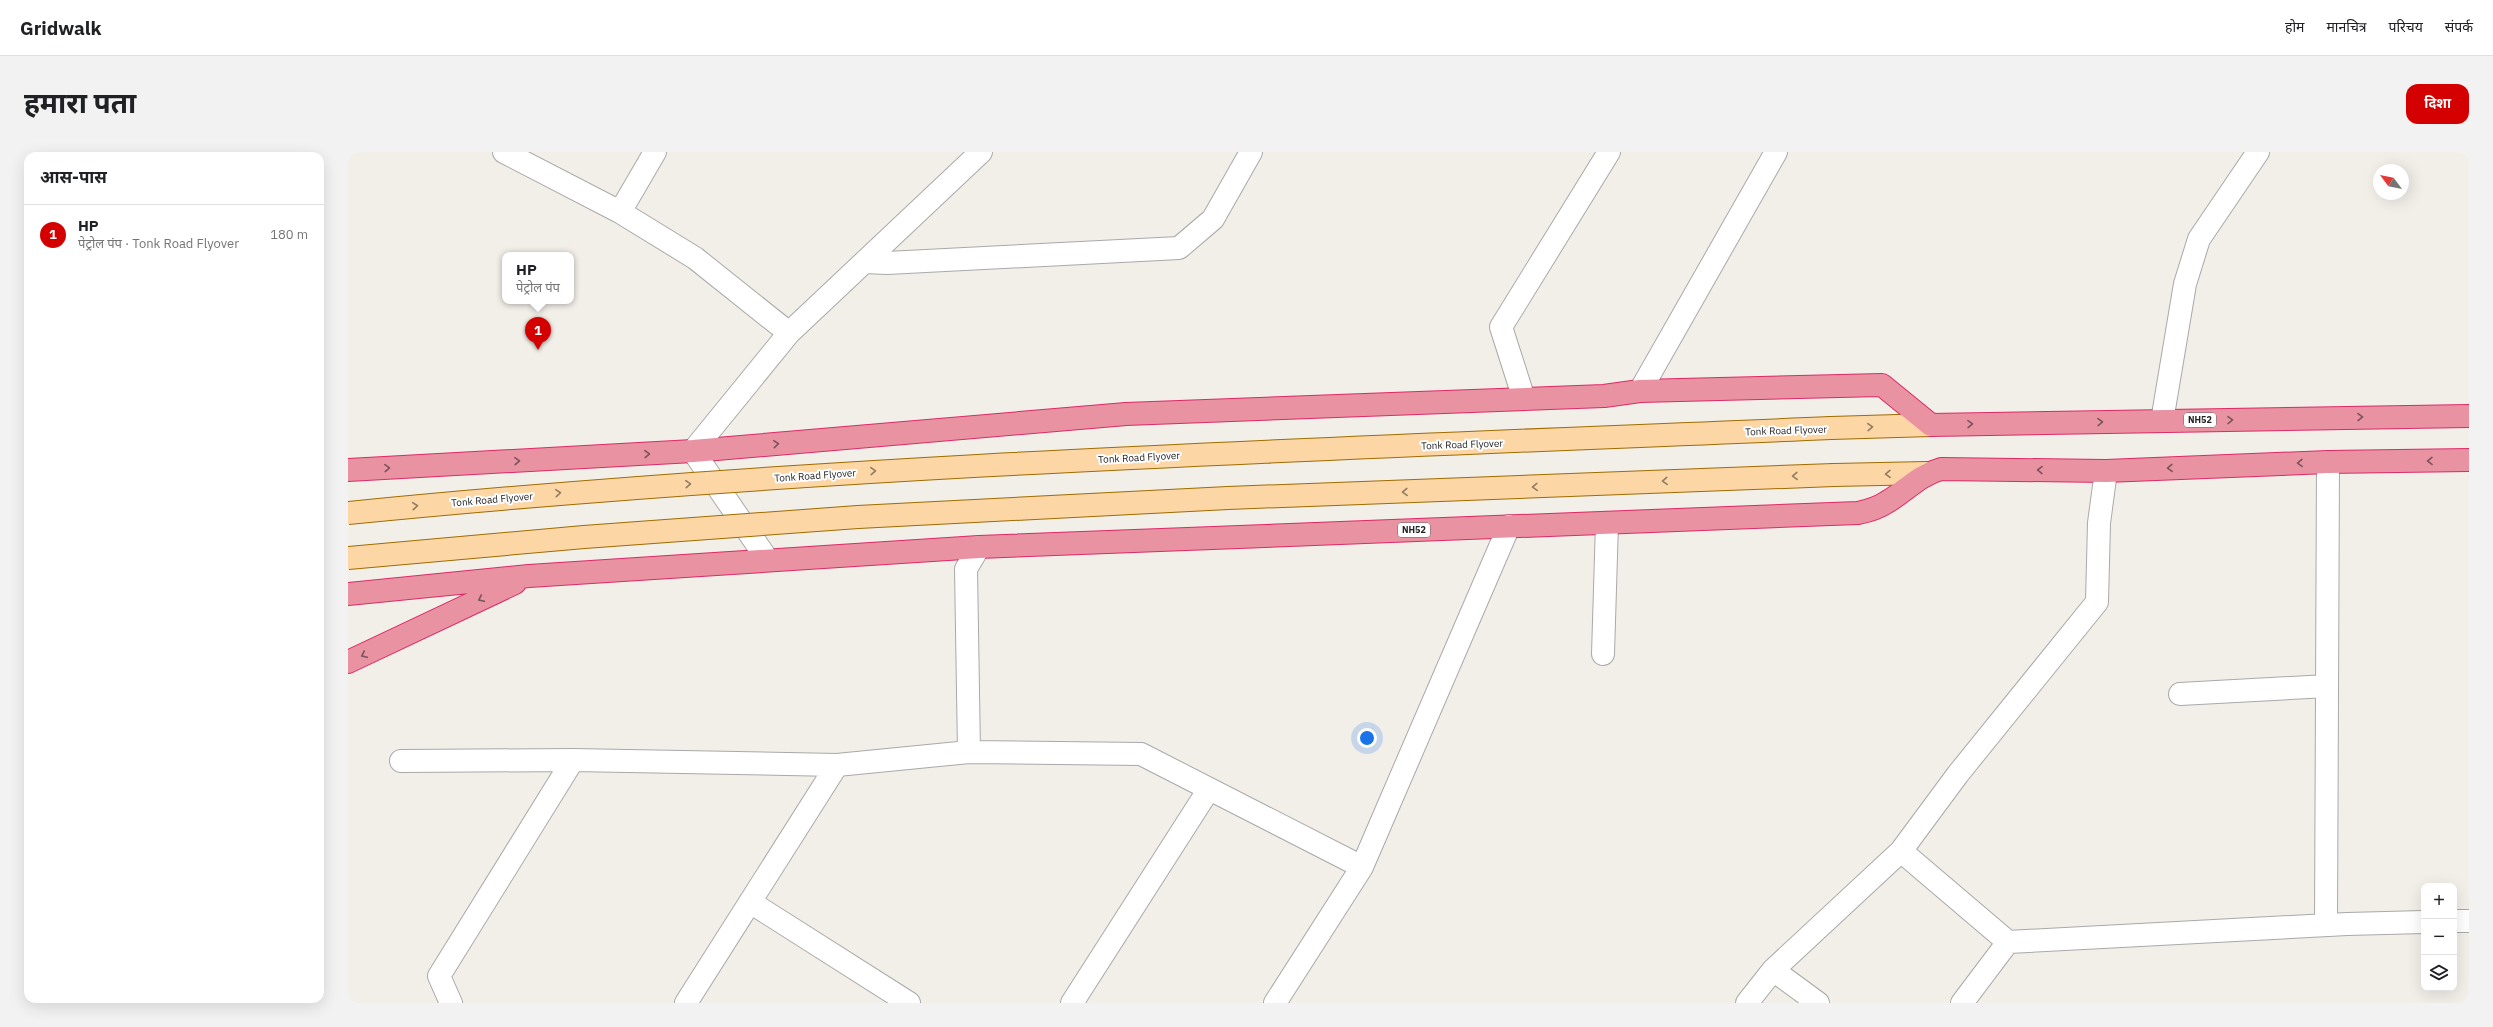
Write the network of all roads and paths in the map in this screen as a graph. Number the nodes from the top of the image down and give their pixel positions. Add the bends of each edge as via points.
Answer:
1 (504, 152) edge
2 (655, 152) edge
3 (981, 152) edge
4 (1251, 152) edge
5 (1609, 152) edge
6 (1776, 152) edge
7 (2258, 152) edge
8 (620, 212) junction
9 (865, 262) junction
10 (789, 333) junction
11 (1640, 391) junction
12 (1524, 399) junction
13 (2469, 416) edge
14 (2162, 421) junction
15 (1931, 425) junction
16 (693, 451) junction
17 (2469, 460) edge
18 (2328, 462) junction
19 (348, 470) edge
20 (2106, 470) junction
21 (1927, 473) junction
22 (348, 513) edge
23 (1607, 523) junction
24 (1510, 526) junction
25 (978, 547) junction
26 (348, 558) edge
27 (767, 559) junction
28 (529, 576) junction
29 (348, 594) edge
30 (1603, 654) dead end
31 (348, 662) edge
32 (2327, 686) junction
33 (2180, 694) dead end
34 (969, 752) junction
35 (573, 760) junction
36 (401, 761) dead end
37 (837, 765) junction
38 (1208, 789) junction
39 (1901, 851) junction
40 (1362, 867) junction
41 (750, 902) junction
42 (2457, 921) edge
43 (2469, 921) edge
44 (2421, 922) edge
45 (2326, 925) junction
46 (2008, 942) junction
47 (1773, 970) junction
48 (451, 1003) edge
49 (686, 1003) edge
50 (909, 1003) edge
51 (1072, 1003) edge
52 (1275, 1003) edge
53 (1747, 1003) edge
54 (1818, 1003) edge
55 (1962, 1003) edge

1 - 8 street
2 - 8 street
3 - 9 street
4 - 9 street via 1213,219 1179,248
5 - 12 street via 1501,327
6 - 11 street
7 - 14 street via 2199,239 2185,284
8 - 10 street via 695,258
9 - 10 street
10 - 16 street
11 - 12 highway via 1604,396
11 - 15 highway via 1882,385
16 -> 12 highway via 1126,414
14 -> 13 highway, NH52
15 -> 14 highway, NH52
22 -> 15 main road, Tonk Road Flyover, bridge via 581,491 855,472 1226,453
19 -> 16 highway
16 - 27 street
17 -> 18 highway, NH52
18 -> 20 highway, NH52
18 - 32 street
20 -> 21 highway, NH52 via 1941,469
20 - 39 street via 2099,523 2097,602 1958,774
21 - 23 highway, NH52 via 1889,502 1858,513
21 -> 26 main road, bridge via 1228,498 858,517 584,537
23 - 24 highway, NH52
23 - 30 street
24 - 25 highway, NH52
24 - 40 street
25 - 27 highway, NH52
25 - 34 street via 966,569
27 - 28 highway, NH52
28 - 29 highway, NH52
28 -> 31 highway
32 - 33 street
32 - 45 street
34 - 37 street
34 - 38 street via 1141,754
35 - 36 street
35 - 37 street
35 - 48 street via 439,976
37 - 41 street
38 - 40 street
38 - 51 street
39 - 46 street
39 - 47 street
40 - 52 street
41 - 49 street
41 - 50 street
42 - 43 street
44 - 45 street
45 - 46 street
46 - 55 street
47 - 53 street
47 - 54 street

